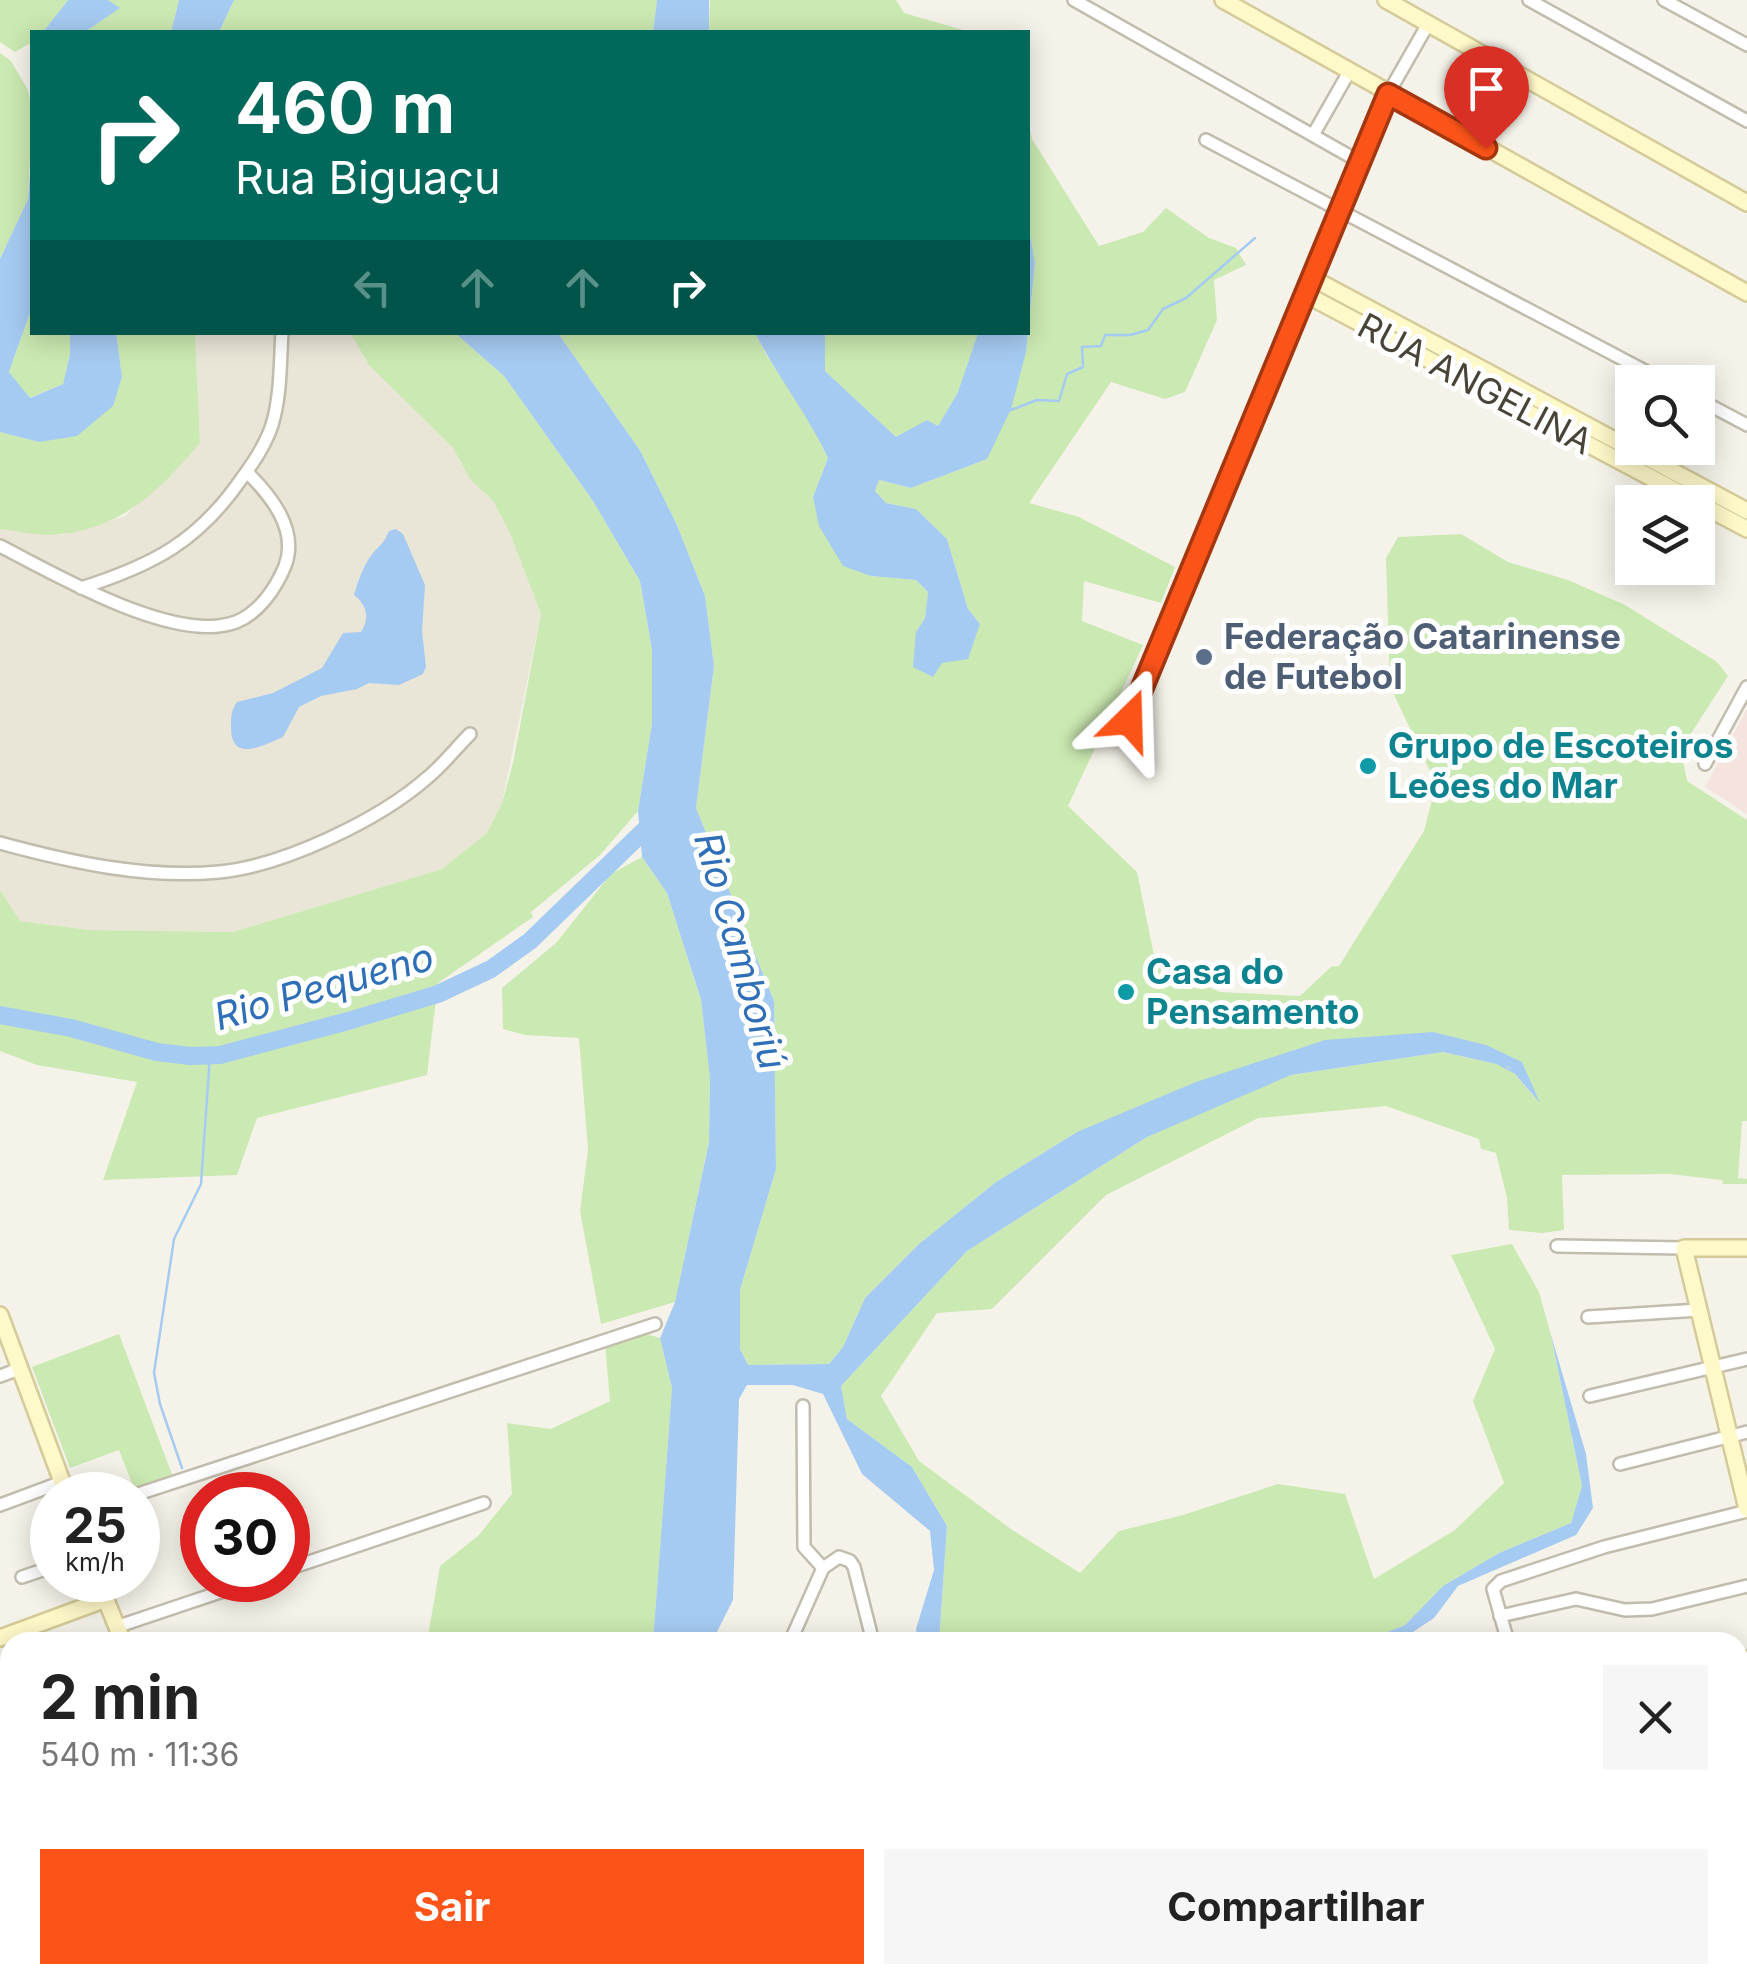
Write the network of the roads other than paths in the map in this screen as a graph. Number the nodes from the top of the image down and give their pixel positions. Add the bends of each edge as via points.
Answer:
1 (1074, 0) edge
2 (1224, 0) edge
3 (1386, 0) edge
4 (1529, 0) edge
5 (1664, 0) edge
6 (1428, 24) junction
7 (1747, 45) edge
8 (1349, 72) junction
9 (1388, 94) junction
10 (1747, 121) edge
11 (1313, 135) junction
12 (1206, 140) dead end
13 (1360, 162) junction
14 (1747, 203) edge
15 (1340, 211) junction
16 (1312, 278) junction
17 (1747, 293) edge
18 (1305, 294) junction
19 (282, 335) edge
20 (1634, 365) edge
21 (1715, 408) edge
22 (1747, 425) edge
23 (246, 472) junction
24 (1681, 485) edge
25 (1681, 485) edge
26 (1715, 499) edge
27 (1715, 512) edge
28 (1747, 512) edge
29 (1747, 529) edge
30 (0, 546) edge
31 (80, 588) junction
32 (1747, 687) edge
33 (1129, 720) dead end
34 (470, 734) dead end
35 (1706, 764) dead end
36 (0, 842) edge
37 (1557, 1246) dead end
38 (1684, 1248) junction
39 (1747, 1248) edge
40 (1699, 1310) junction
41 (0, 1315) edge
42 (1588, 1317) dead end
43 (655, 1324) dead end
44 (1747, 1359) edge
45 (1712, 1367) junction
46 (19, 1369) junction
47 (0, 1376) edge
48 (1590, 1396) dead end
49 (803, 1406) dead end
50 (1747, 1432) edge
51 (1730, 1436) junction
52 (1620, 1464) dead end
53 (58, 1472) edge
54 (160, 1487) edge
55 (30, 1498) edge
56 (484, 1503) dead end
57 (0, 1505) edge
58 (1747, 1510) edge
59 (310, 1562) edge
60 (823, 1568) junction
61 (30, 1574) edge
62 (22, 1577) dead end
63 (1747, 1586) edge
64 (100, 1602) edge
65 (107, 1602) edge
66 (202, 1602) edge
67 (1500, 1616) junction
68 (17, 1632) edge
69 (119, 1632) edge
70 (127, 1632) edge
71 (794, 1632) edge
72 (870, 1632) edge
73 (1505, 1632) edge

1 - 11 street
2 - 8 street
3 - 6 street
4 - 10 street
5 - 7 street
6 - 9 street
6 - 14 street
8 - 9 street
8 - 11 street
9 - 13 street
9 - 17 street
11 - 13 street
12 - 15 street
13 - 15 street
15 - 16 street
15 - 20 street
16 - 18 street
16 - 24 street, RUA ANGELINA
18 - 25 street, RUA ANGELINA
18 - 33 street
19 - 23 street via 272,426
21 - 22 street
23 - 31 street via 213,518 178,548
23 - 31 street via 273,498 286,529 287,560 273,590 247,617 192,628
26 - 28 street, RUA ANGELINA
27 - 29 street, RUA ANGELINA
30 - 31 street
32 - 35 street
34 - 36 street via 427,778 367,818 324,841 224,872 138,871
37 - 38 street
38 - 39 street
38 - 40 street
40 - 42 street
40 - 45 street
41 - 46 street
43 - 54 street
44 - 45 street
45 - 48 street
45 - 51 street
46 - 47 street
46 - 53 street
49 - 60 street via 804,1547
50 - 51 street
51 - 52 street
51 - 58 street
55 - 57 street
56 - 59 street
58 - 67 street via 1506,1578 1493,1589
60 - 71 street
60 - 72 street via 839,1557 850,1561
61 - 62 street
63 - 67 street via 1652,1609 1576,1598
64 - 68 street
65 - 69 street
66 - 70 street
67 - 73 street

